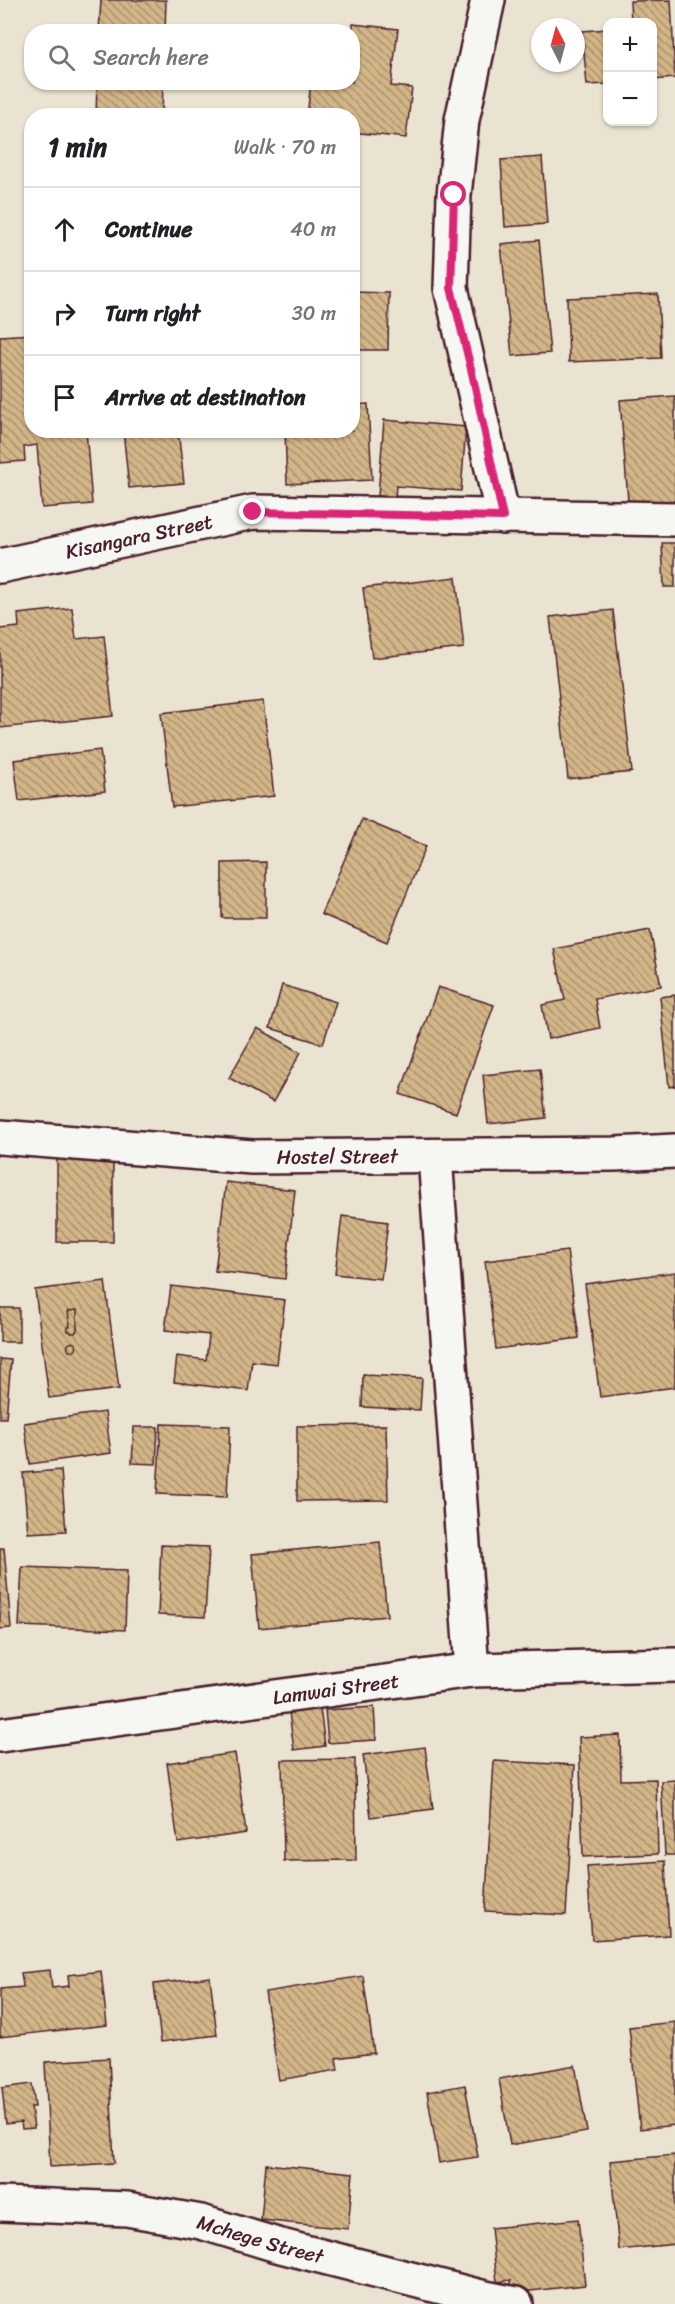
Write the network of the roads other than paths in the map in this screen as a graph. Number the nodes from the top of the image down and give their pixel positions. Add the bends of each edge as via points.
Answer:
1 (488, 0) edge
2 (503, 517) junction
3 (675, 519) edge
4 (0, 566) edge
5 (0, 1137) edge
6 (675, 1151) edge
7 (435, 1156) junction
8 (675, 1665) edge
9 (472, 1670) junction
10 (0, 1735) edge
11 (0, 2204) edge
12 (516, 2304) edge

1 - 2 street via 462,120 454,195 451,288
2 - 3 street, Kisangara Street
2 - 4 street, Kisangara Street via 253,512
5 - 7 street, Hostel Street via 252,1157
6 - 7 street, Hostel Street
7 - 9 street
8 - 9 street, Lamwai Street
9 - 10 street, Lamwai Street
11 - 12 street, Mchege Street via 127,2209 201,2222 277,2245

